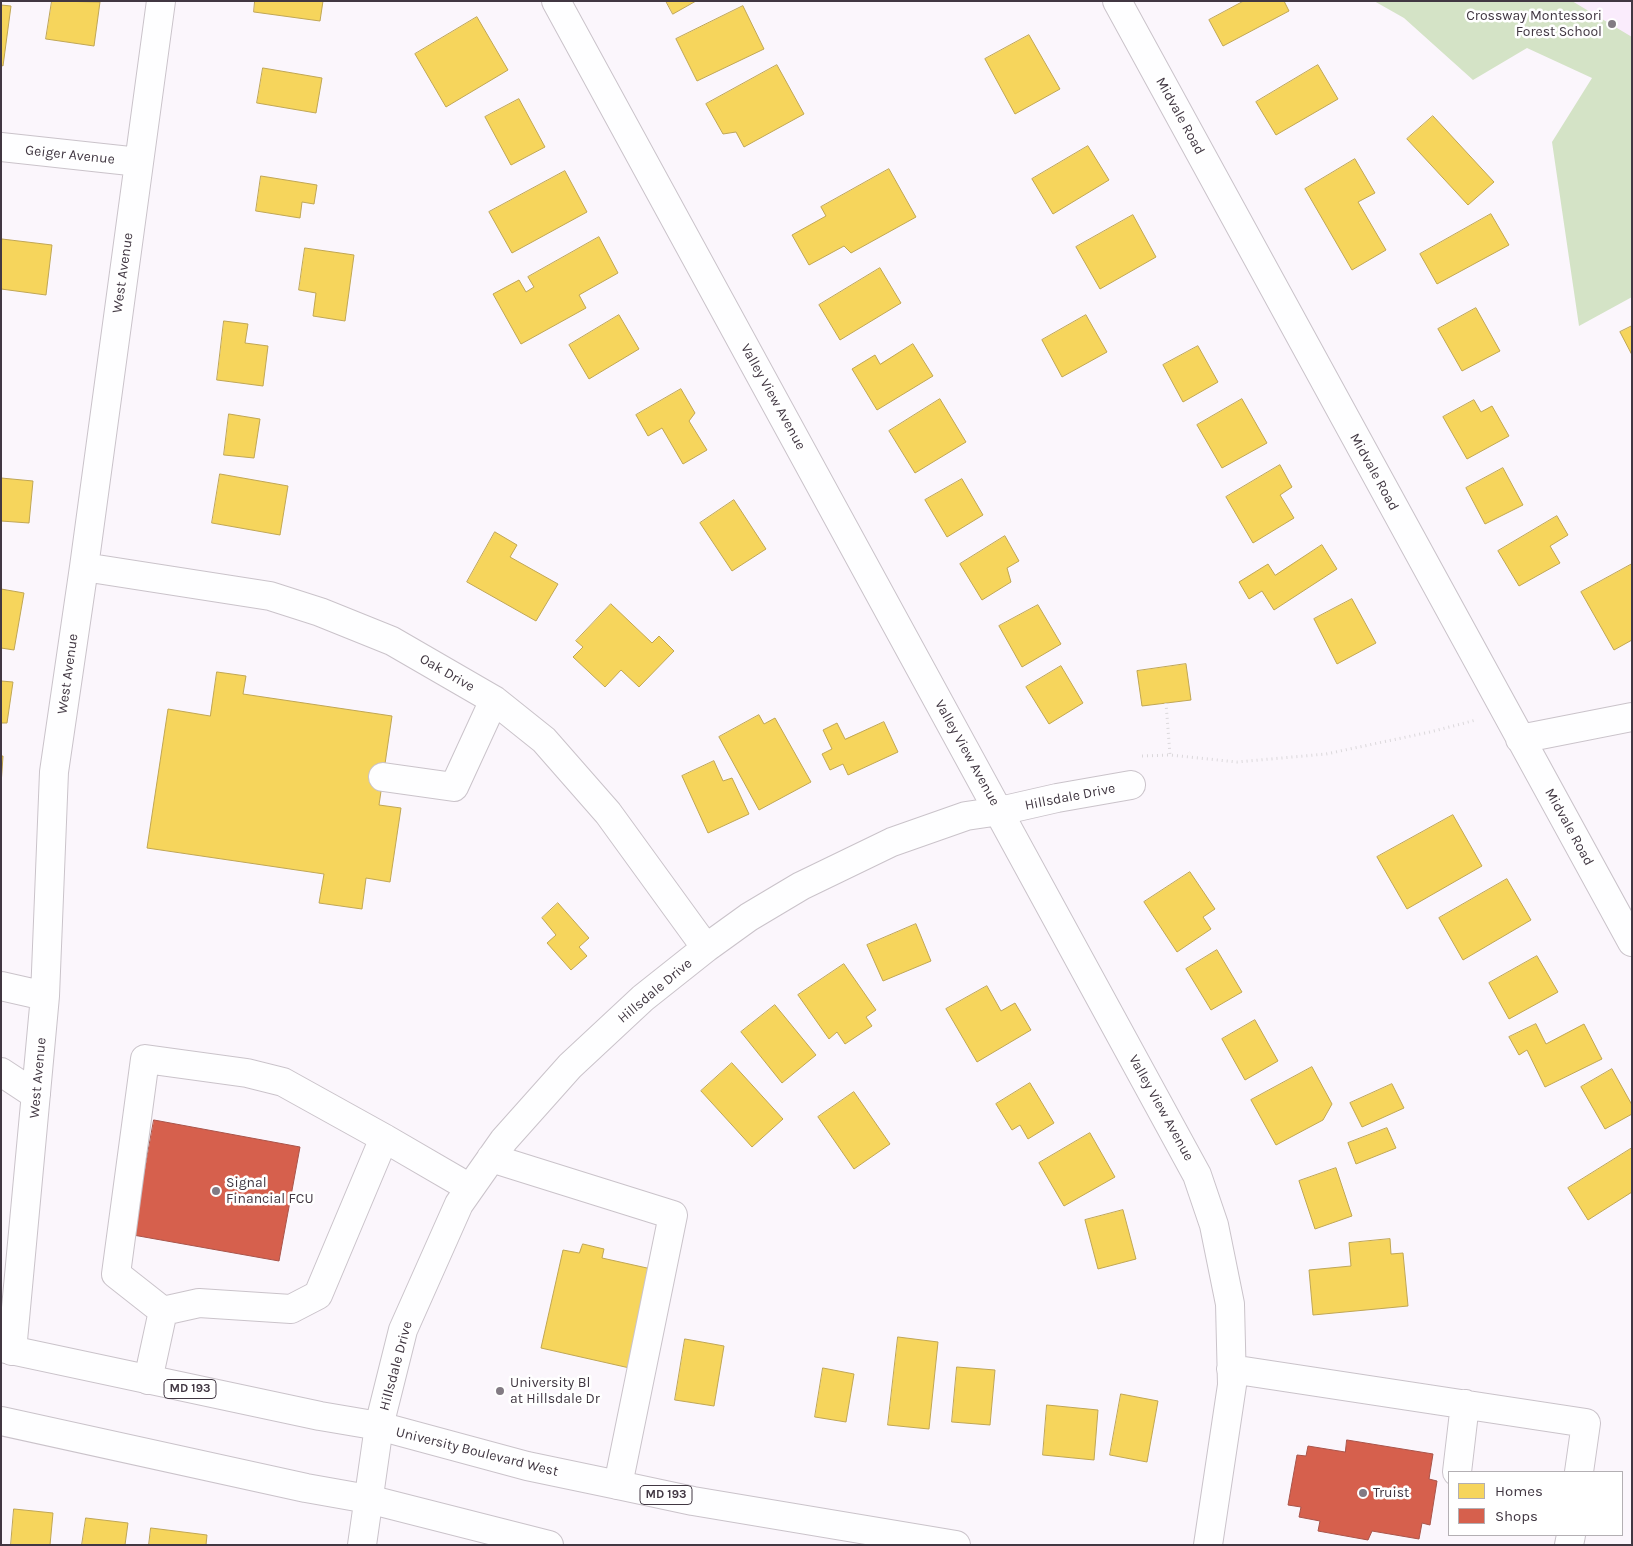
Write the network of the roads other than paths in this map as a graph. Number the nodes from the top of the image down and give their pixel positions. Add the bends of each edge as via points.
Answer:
1 (161, 1) edge
2 (556, 1) edge
3 (1117, 1) edge
4 (1, 147) edge
5 (139, 162) junction
6 (84, 567) junction
7 (494, 700) junction
8 (1632, 717) edge
9 (1520, 739) junction
10 (383, 777) dead end
11 (1131, 785) dead end
12 (1000, 811) junction
13 (1632, 942) edge
14 (706, 948) junction
15 (1, 986) edge
16 (45, 996) junction
17 (1, 1072) edge
18 (36, 1095) junction
19 (384, 1138) junction
20 (491, 1158) junction
21 (470, 1188) junction
22 (163, 1311) junction
23 (6, 1349) edge
24 (1231, 1369) junction
25 (148, 1380) junction
26 (1466, 1404) junction
27 (1, 1421) edge
28 (379, 1426) junction
29 (1457, 1471) edge
30 (1580, 1471) edge
31 (618, 1485) junction
32 (368, 1499) junction
33 (362, 1545) edge
34 (548, 1545) edge
35 (956, 1545) edge
36 (1208, 1545) edge

1 - 5 street, West Avenue
2 - 12 street, Valley View Avenue
3 - 9 street, Midvale Road
4 - 5 street, Geiger Avenue
5 - 6 street, West Avenue
6 - 7 street, Oak Drive via 270,596 304,606 392,642
6 - 16 street, West Avenue via 54,772
7 - 10 street via 454,787
7 - 14 street, Oak Drive via 544,740 608,813
8 - 9 street
9 - 13 street, Midvale Road
11 - 12 street, Hillsdale Drive
12 - 14 street, Hillsdale Drive via 966,816 892,842 801,886
12 - 24 street, Valley View Avenue via 1197,1175 1214,1225 1230,1304
14 - 20 street, Hillsdale Drive via 643,998 570,1066
15 - 16 street
16 - 18 street, West Avenue
17 - 18 street
18 - 23 street, West Avenue
19 - 21 street
19 - 22 street via 318,1296 291,1309 200,1303
19 - 22 street via 283,1082 247,1073 145,1058 116,1274
20 - 21 street, Hillsdale Drive
20 - 31 street via 673,1215
21 - 28 street, Hillsdale Drive via 459,1204 403,1330
22 - 25 street
23 - 25 street, University Boulevard West / MD 193
24 - 26 street
24 - 36 street, Valley View Avenue via 1232,1385
25 - 28 street, University Boulevard West / MD 193
26 - 29 street
26 - 30 street via 1586,1423
27 - 32 street
28 - 31 street, University Boulevard West / MD 193 via 527,1466
28 - 32 street, Hillsdale Drive
31 - 35 street, University Boulevard West / MD 193 via 693,1501
32 - 33 street, Hillsdale Drive
32 - 34 street

